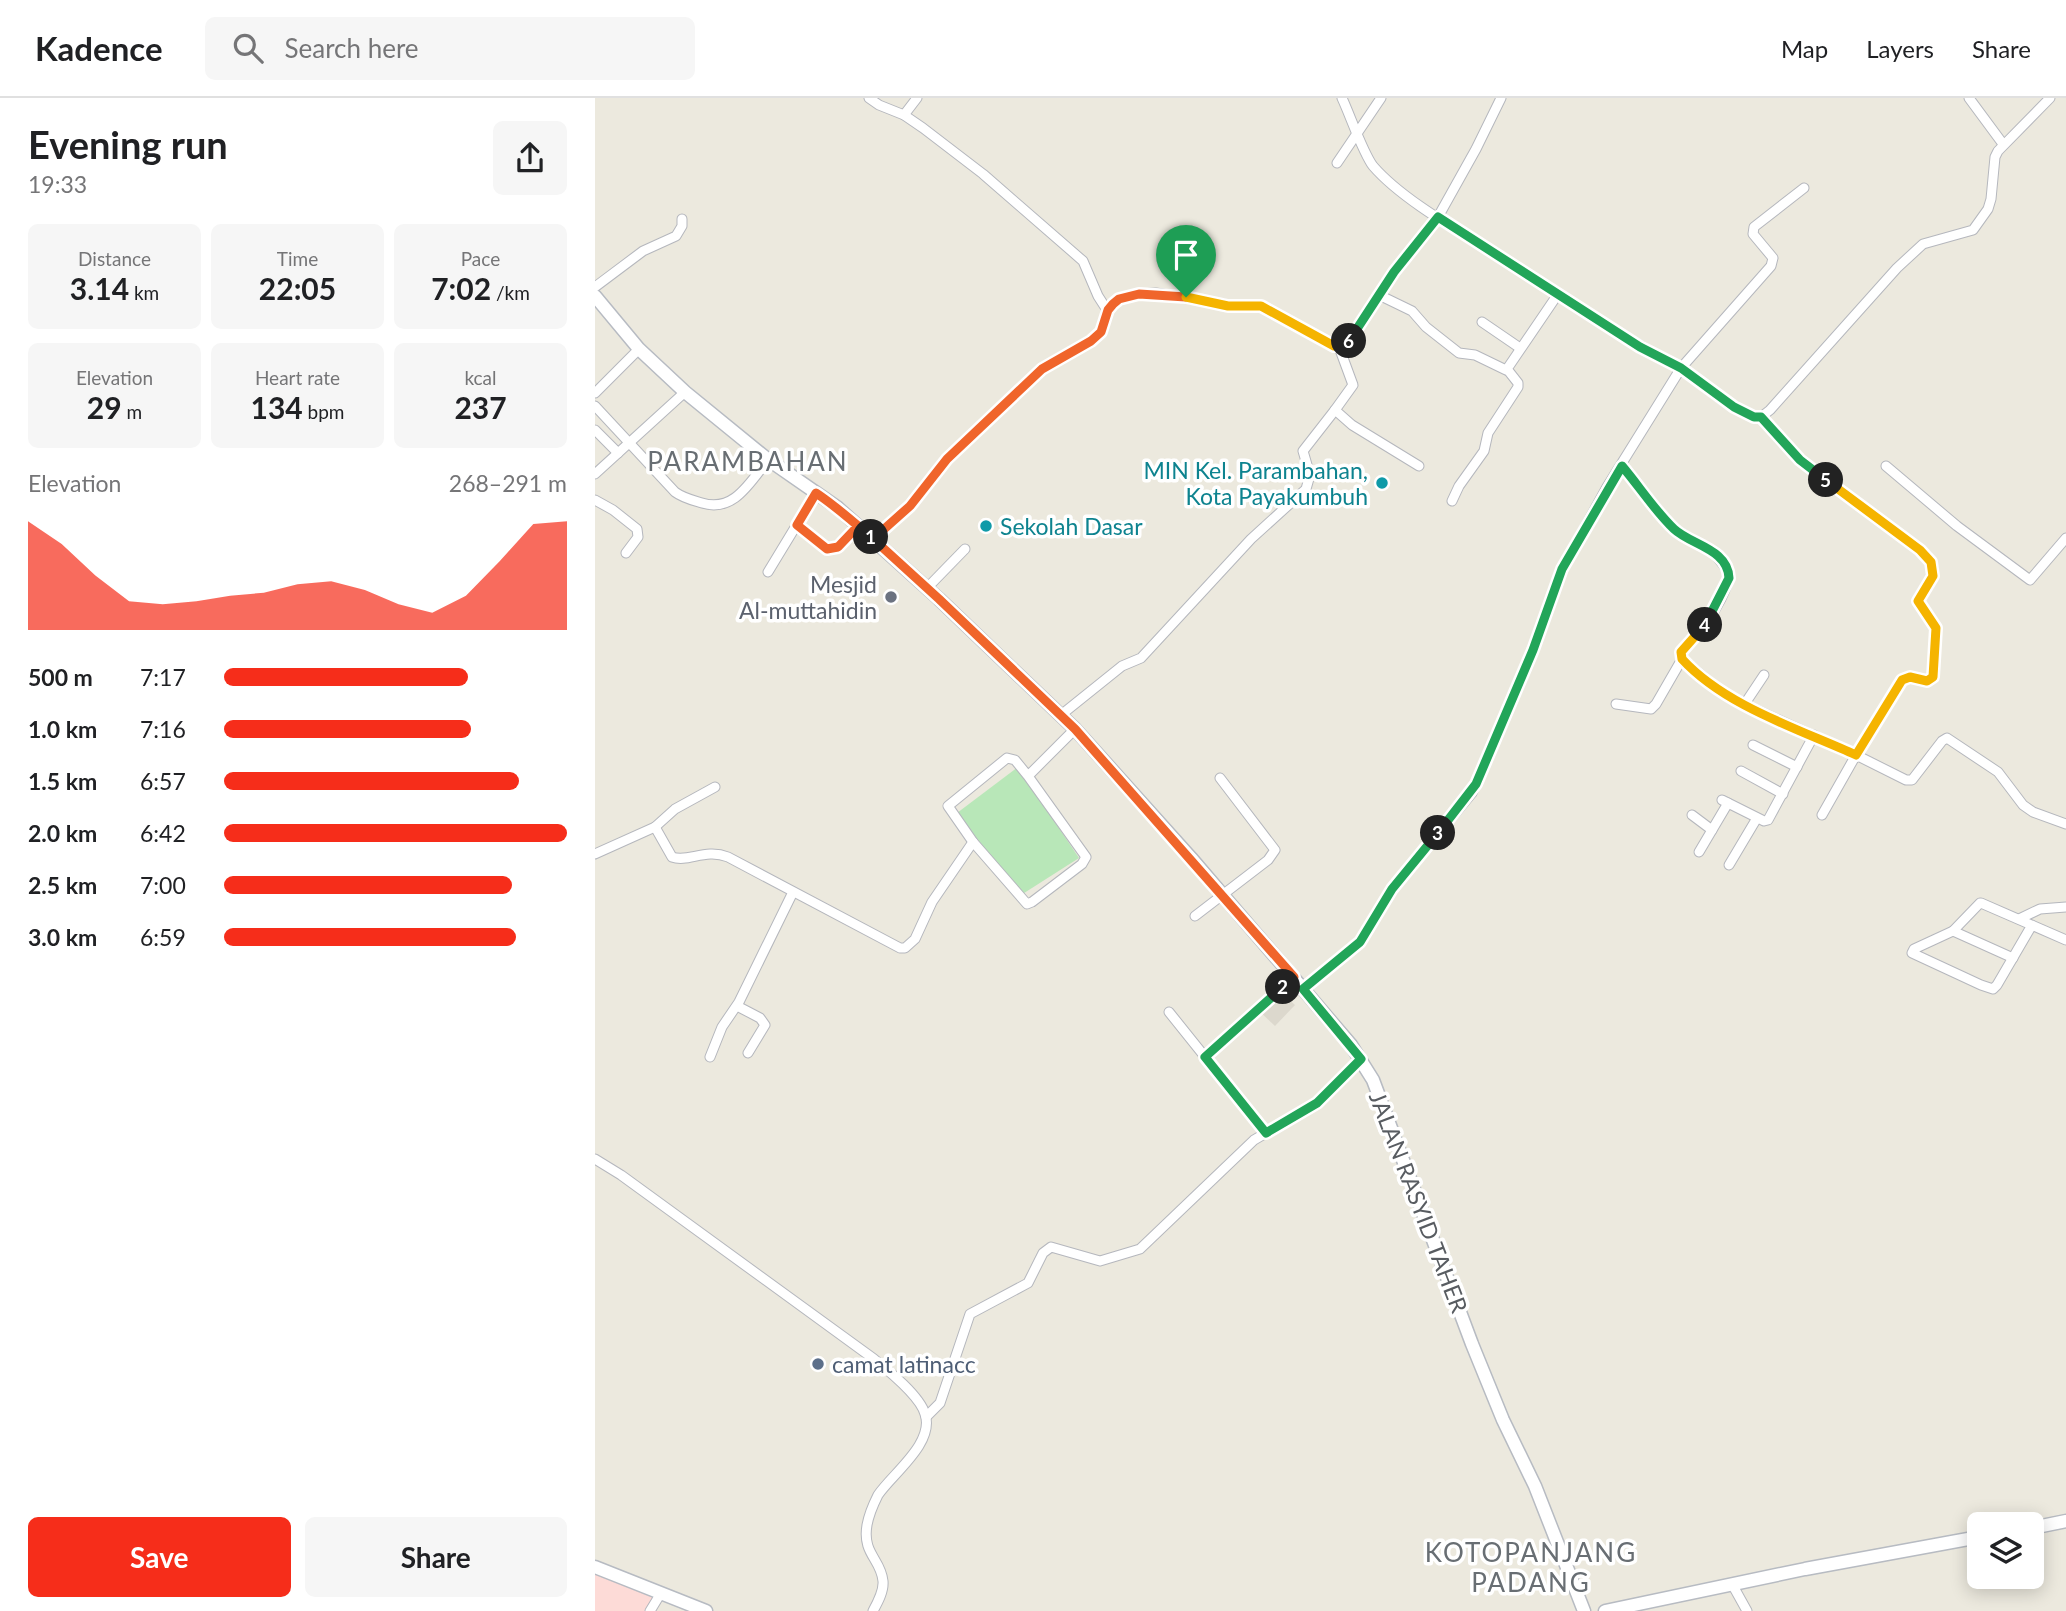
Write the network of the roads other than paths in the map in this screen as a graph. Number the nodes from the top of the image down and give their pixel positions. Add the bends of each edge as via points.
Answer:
1 (869, 98) edge
2 (918, 98) edge
3 (1342, 98) edge
4 (1381, 98) edge
5 (1501, 98) edge
6 (1969, 98) edge
7 (2050, 98) edge
8 (904, 115) junction
9 (1357, 130) junction
10 (2003, 144) junction
11 (1337, 163) dead end
12 (1804, 188) dead end
13 (1438, 217) junction
14 (682, 219) dead end
15 (595, 287) edge
16 (1558, 294) junction
17 (1379, 295) junction
18 (595, 296) edge
19 (1108, 310) junction
20 (1482, 322) dead end
21 (1339, 347) junction
22 (1520, 348) junction
23 (639, 349) junction
24 (1681, 368) junction
25 (1506, 370) junction
26 (685, 392) junction
27 (595, 393) edge
28 (595, 406) edge
29 (1335, 410) junction
30 (1761, 417) junction
31 (595, 430) edge
32 (630, 442) junction
33 (618, 453) junction
34 (768, 460) junction
35 (1419, 466) dead end
36 (1622, 466) junction
37 (1886, 466) dead end
38 (595, 474) edge
39 (816, 493) junction
40 (595, 500) edge
41 (1453, 501) dead end
42 (797, 525) junction
43 (858, 526) junction
44 (2066, 538) edge
45 (873, 539) junction
46 (965, 549) dead end
47 (627, 553) dead end
48 (768, 572) dead end
49 (927, 588) junction
50 (1682, 659) junction
51 (1764, 675) dead end
52 (1616, 704) dead end
53 (1744, 705) junction
54 (1061, 715) junction
55 (1075, 729) junction
56 (1814, 735) junction
57 (1753, 745) dead end
58 (1856, 755) junction
59 (1797, 767) junction
60 (1741, 771) dead end
61 (1028, 776) junction
62 (1220, 778) dead end
63 (715, 788) dead end
64 (1783, 794) junction
65 (1692, 815) dead end
66 (1822, 815) dead end
67 (1757, 818) junction
68 (2066, 824) edge
69 (655, 827) junction
70 (1712, 830) junction
71 (973, 842) junction
72 (1699, 852) dead end
73 (595, 854) edge
74 (1729, 865) dead end
75 (793, 892) junction
76 (1222, 894) junction
77 (2066, 907) edge
78 (1195, 916) dead end
79 (2019, 919) junction
80 (2032, 925) junction
81 (1953, 931) junction
82 (2066, 940) edge
83 (2013, 958) junction
84 (1294, 977) junction
85 (1303, 989) junction
86 (737, 1006) junction
87 (1169, 1012) dead end
88 (748, 1053) dead end
89 (710, 1057) dead end
90 (1205, 1057) junction
91 (1361, 1059) junction
92 (1266, 1133) junction
93 (595, 1159) edge
94 (926, 1417) junction
95 (2066, 1521) edge
96 (2044, 1526) edge
97 (1967, 1539) edge
98 (595, 1567) edge
99 (1732, 1584) junction
100 (661, 1592) junction
101 (650, 1611) edge
102 (706, 1611) edge
103 (873, 1611) edge
104 (1584, 1611) edge
105 (1605, 1611) edge
106 (1747, 1611) edge

1 - 8 street
2 - 8 street
3 - 9 street
4 - 9 street
5 - 13 street
6 - 10 street
7 - 10 street
8 - 19 street via 983,174 1083,261
9 - 11 street
9 - 13 street via 1375,167
10 - 30 street via 1995,157 1988,209 1973,230 1923,244
12 - 24 street via 1754,227 1752,234 1773,258 1771,266
13 - 16 street
13 - 17 street
14 - 15 street via 676,236 643,251
16 - 22 street
16 - 24 street
17 - 21 street via 1348,343
17 - 25 street via 1412,311 1459,353 1475,355
18 - 23 street, JALAN RASYID TAHER
19 - 21 street via 1119,299 1139,294 1234,306 1253,304
19 - 45 street via 1101,332 1042,369 947,459 910,506
20 - 22 street
21 - 29 street via 1353,385
22 - 25 street
23 - 26 street, JALAN RASYID TAHER
23 - 27 street
24 - 30 street via 1734,407
24 - 36 street
25 - 41 street via 1518,387
26 - 32 street
26 - 34 street, JALAN RASYID TAHER
28 - 32 street
29 - 35 street
29 - 54 street via 1303,451 1310,475 1306,489 1251,538 1141,658 1122,666
30 - 58 street via 1800,460 1931,562 1933,576 1918,601 1936,628 1933,677 1902,680
31 - 33 street
32 - 33 street
32 - 34 street via 678,495 708,505 720,506 736,498
33 - 38 street
34 - 39 street, JALAN RASYID TAHER
36 - 50 street via 1673,528 1714,554 1729,572 1711,615 1683,649
36 - 85 street via 1562,569 1472,793 1392,889 1360,942
37 - 44 street via 2030,580
39 - 42 street
39 - 43 street, JALAN RASYID TAHER
40 - 47 street via 637,529 638,537
42 - 43 street via 827,549 838,547
42 - 48 street
43 - 45 street, JALAN RASYID TAHER
45 - 49 street, JALAN RASYID TAHER
46 - 49 street
49 - 54 street, JALAN RASYID TAHER
50 - 52 street via 1651,709
50 - 53 street
51 - 53 street
53 - 56 street
54 - 55 street, JALAN RASYID TAHER
55 - 61 street
55 - 76 street, JALAN RASYID TAHER
56 - 58 street
56 - 59 street
57 - 59 street
58 - 66 street
58 - 68 street via 1910,781 1949,738 1998,772 2023,806
59 - 64 street
60 - 64 street
61 - 71 street via 1015,760 1007,758 950,803 948,809
61 - 71 street via 1085,853 1084,863 1027,904
62 - 76 street via 1275,850 1269,860
63 - 69 street via 675,809
64 - 67 street via 1768,820
65 - 70 street
67 - 70 street via 1725,801
67 - 74 street
69 - 73 street
69 - 75 street via 672,857 722,855
70 - 72 street
71 - 75 street via 932,902 915,939 905,948
75 - 86 street
76 - 78 street
76 - 84 street, JALAN RASYID TAHER
77 - 79 street via 2040,909
79 - 80 street
79 - 81 street via 1979,903
80 - 82 street
80 - 83 street
81 - 83 street
81 - 83 street via 1912,953 1993,989
84 - 85 street, JALAN RASYID TAHER
84 - 90 street
85 - 91 street, JALAN RASYID TAHER
86 - 88 street via 765,1024
86 - 89 street
87 - 90 street
90 - 92 street
91 - 92 street via 1317,1103
91 - 104 street, JALAN RASYID TAHER via 1373,1080 1477,1357
92 - 94 street via 1140,1249 1100,1261 1051,1247 1043,1252 1028,1283 972,1311 940,1403
93 - 94 street via 874,1359 905,1387
94 - 103 street via 917,1449 872,1507 866,1542 883,1580
95 - 96 street
97 - 99 street
98 - 100 street
99 - 105 street
99 - 106 street
100 - 101 street
100 - 102 street

